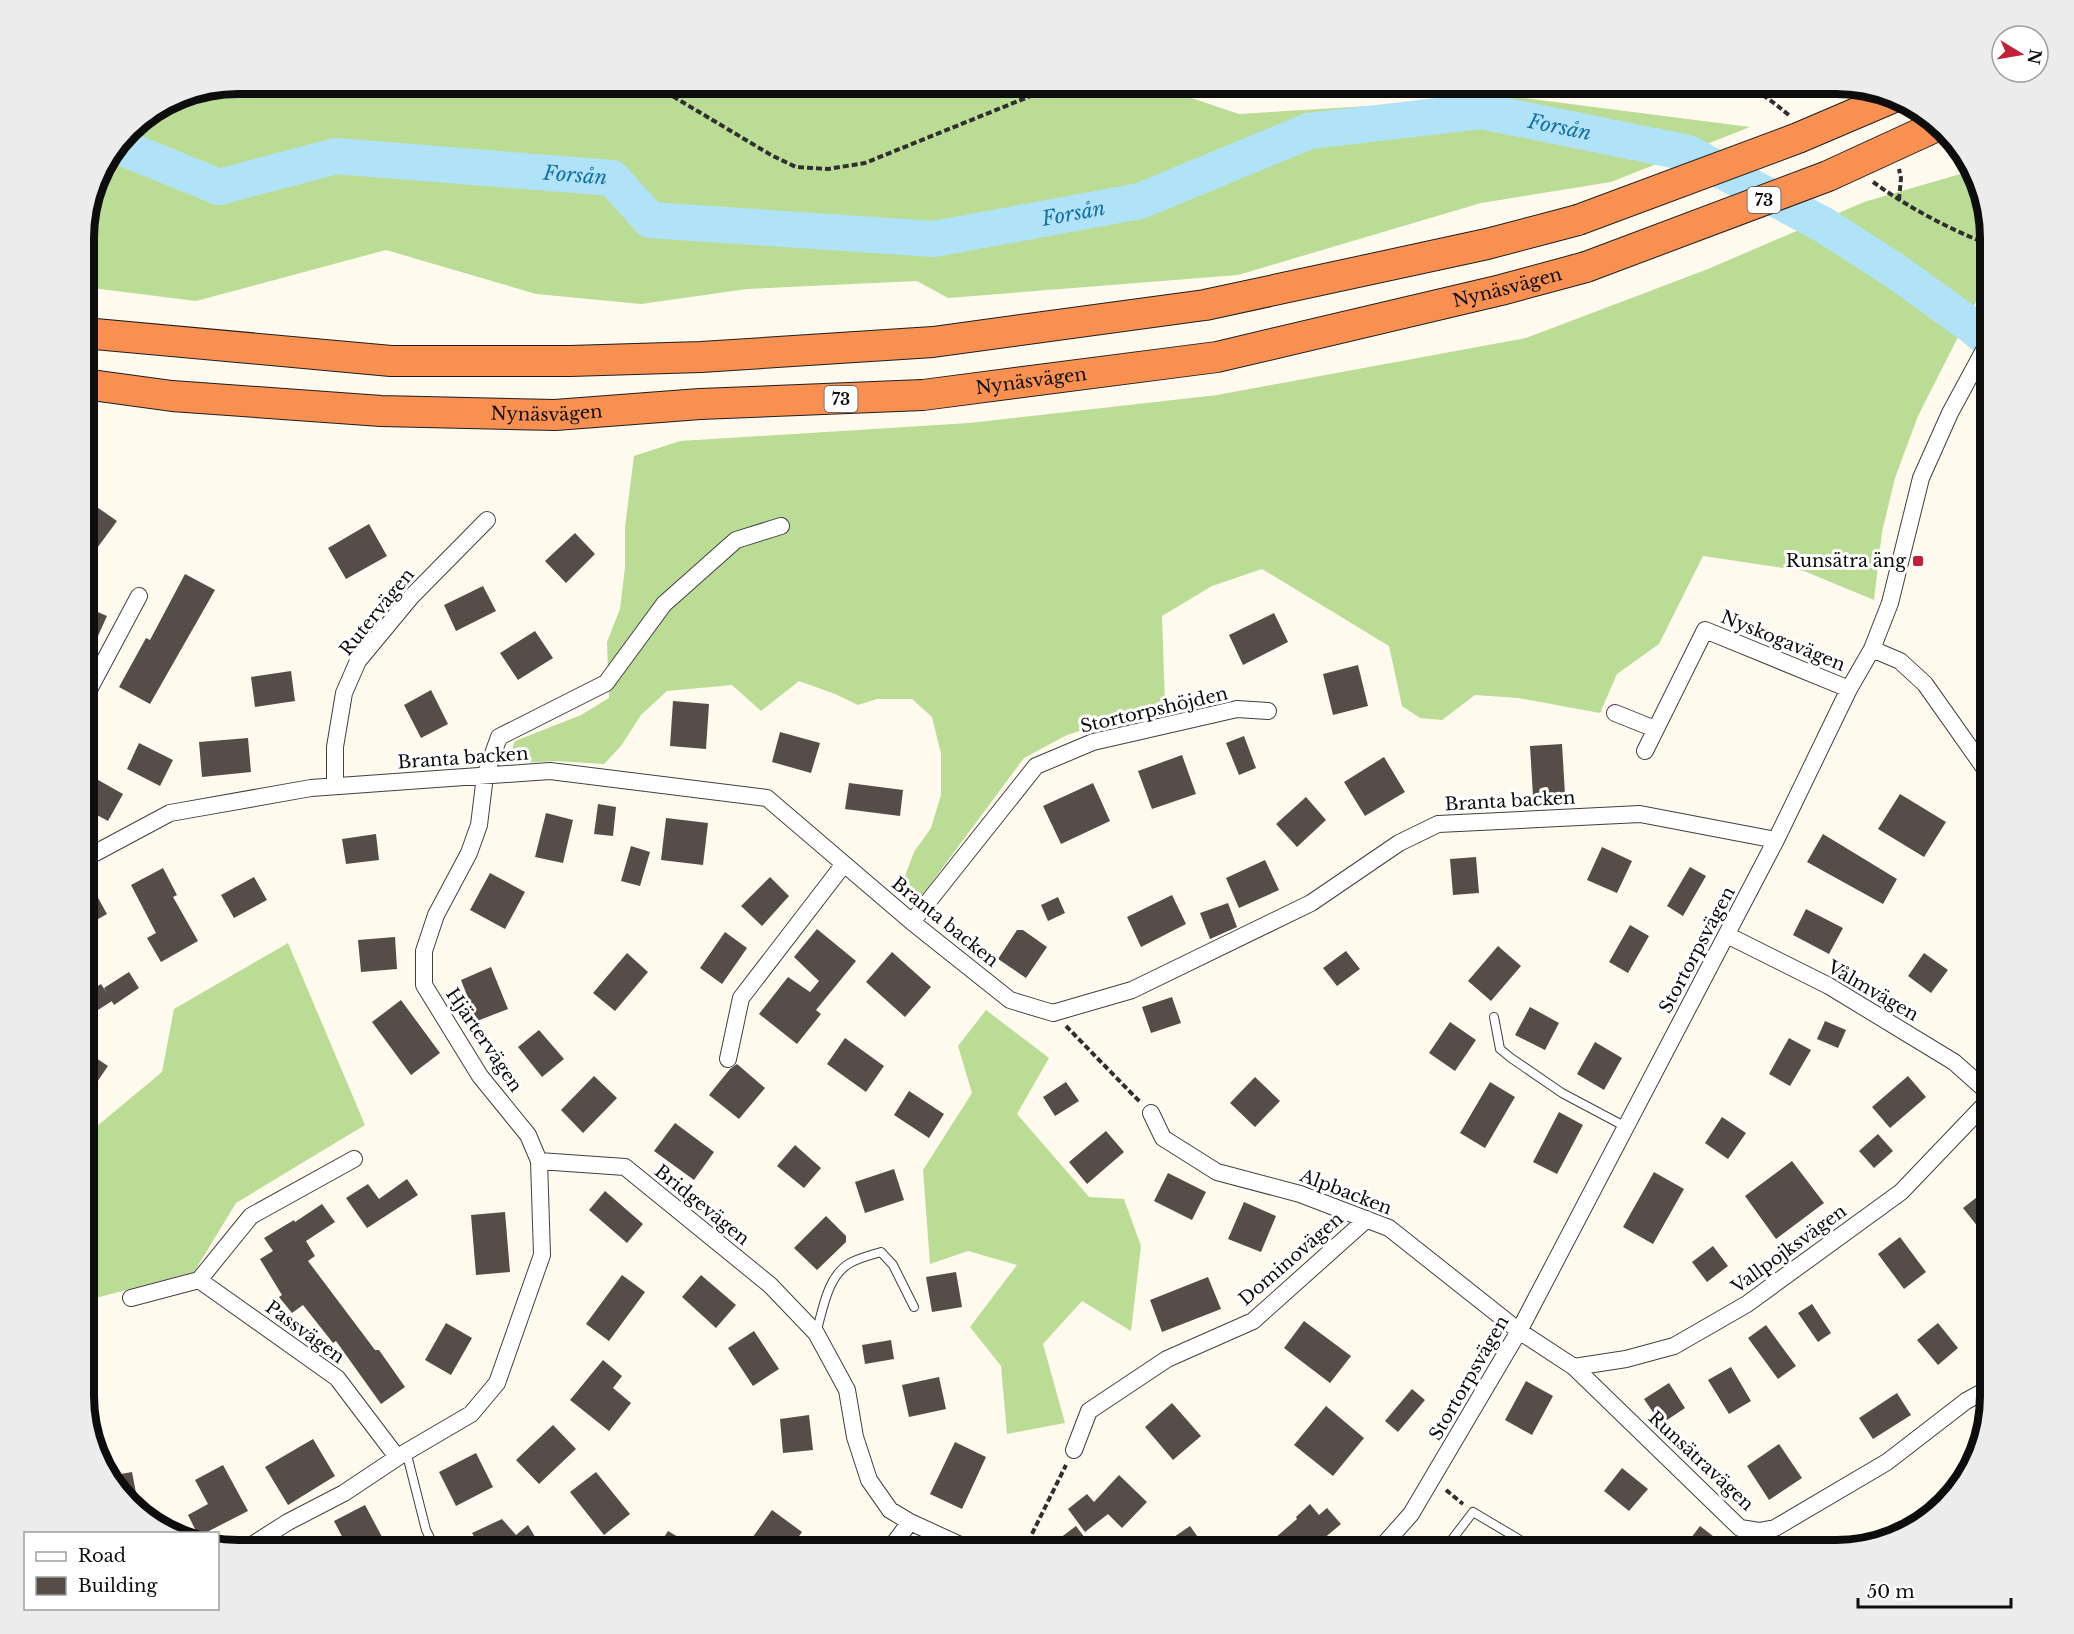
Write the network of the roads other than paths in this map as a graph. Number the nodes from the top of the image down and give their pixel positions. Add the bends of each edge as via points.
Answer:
1 (1882, 102) edge
2 (1929, 129) edge
3 (95, 334) edge
4 (1980, 358) edge
5 (95, 386) edge
6 (487, 520) dead end
7 (781, 526) dead end
8 (140, 596) dead end
9 (1872, 649) junction
10 (95, 679) edge
11 (1849, 689) junction
12 (1268, 711) dead end
13 (1615, 713) dead end
14 (1656, 729) junction
15 (1645, 751) dead end
16 (1980, 762) edge
17 (485, 776) junction
18 (335, 786) junction
19 (1776, 840) junction
20 (95, 853) edge
21 (844, 864) junction
22 (912, 922) junction
23 (1727, 935) junction
24 (1494, 1017) dead end
25 (728, 1059) dead end
26 (1980, 1085) edge
27 (1980, 1109) edge
28 (1151, 1113) road end
29 (1626, 1126) junction
30 (354, 1159) dead end
31 (538, 1161) junction
32 (1367, 1219) junction
33 (199, 1280) junction
34 (131, 1298) dead end
35 (914, 1307) dead end
36 (1520, 1331) junction
37 (816, 1333) junction
38 (1574, 1367) junction
39 (1980, 1393) edge
40 (1074, 1450) road end
41 (401, 1454) junction
42 (910, 1522) junction
43 (260, 1540) edge
44 (431, 1540) edge
45 (896, 1540) edge
46 (949, 1540) edge
47 (1388, 1540) edge
48 (1452, 1540) edge
49 (1520, 1540) edge

1 - 3 highway, bridge via 1798,138 1578,220 1488,244 1205,305 933,342 570,362 391,361
2 - 5 highway, Nynäsvägen / 73, bridge via 1828,176 1586,267 1217,357 923,395 555,415 381,411 172,396
4 - 9 street, Stortorpsvägen via 1921,478 1890,603
6 - 18 street, Rutervägen via 411,597 358,661 344,693 335,747
7 - 17 street, Hjärtervägen via 736,540 664,604 606,683 499,737
8 - 10 street
9 - 11 street, Stortorpsvägen
9 - 16 street via 1900,661 1925,684
11 - 14 street, Nyskogavägen via 1705,630
11 - 19 street, Stortorpsvägen
12 - 22 street, Stortorpshöjden via 1236,709 1093,742 1036,766
13 - 14 street
14 - 15 street, Nyskogavägen
17 - 18 street, Branta backen
17 - 21 street, Branta backen via 550,771 767,798
17 - 31 street, Hjärtervägen via 479,825 469,853 436,915 424,951 424,985 480,1076 528,1135
18 - 20 street, Branta backen via 170,813
19 - 22 street, Branta backen via 1641,814 1438,824 1400,843 1311,903 1132,990 1053,1013 1010,1000
19 - 23 street, Stortorpsvägen
21 - 22 street, Branta backen
21 - 25 street via 741,998
23 - 26 street, Vålmvägen via 1829,986 1954,1062
23 - 29 street, Stortorpsvägen
24 - 29 lane via 1500,1049 1562,1093
27 - 38 street, Vallpojksvägen via 1901,1192 1747,1305 1674,1346
28 - 32 street, Alpbacken via 1162,1138 1217,1172 1300,1194
29 - 36 street, Stortorpsvägen
30 - 33 street via 251,1216
31 - 37 street, Bridgevägen via 625,1167 770,1285
31 - 41 street, Hjärtervägen via 543,1255 497,1383 471,1414
32 - 36 street, Alpbacken via 1389,1228
32 - 40 street, Dominovägen via 1253,1321 1167,1359 1089,1411
33 - 34 street
33 - 41 street, Passvägen via 337,1378
35 - 37 lane via 893,1264 881,1252 850,1263 837,1273
36 - 38 street, Runsätravägen
36 - 47 street, Stortorpsvägen via 1412,1514
37 - 42 street, Bridgevägen via 847,1390 855,1437 869,1480 890,1510
38 - 39 street, Runsätravägen via 1740,1528 1759,1531 1775,1528 1887,1462
41 - 43 street, Hjärtervägen via 344,1493
41 - 44 lane
42 - 45 street
42 - 46 street, Bridgevägen
48 - 49 lane via 1473,1512

